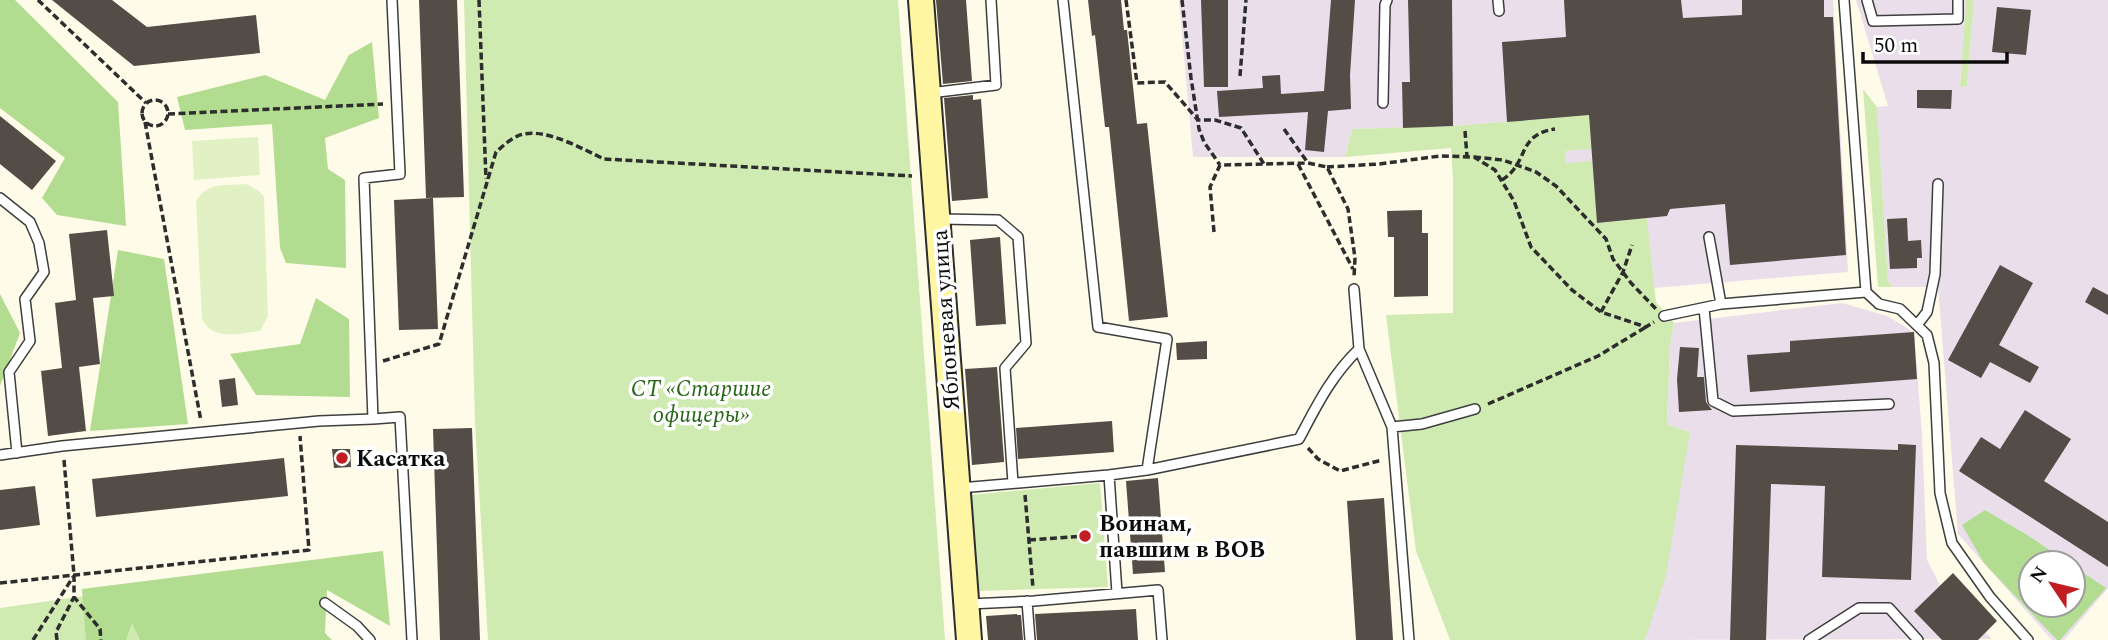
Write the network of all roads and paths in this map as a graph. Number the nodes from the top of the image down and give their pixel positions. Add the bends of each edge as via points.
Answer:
1 (38, 0) edge
2 (392, 0) edge
3 (480, 0) edge
4 (921, 0) edge
5 (991, 0) edge
6 (1063, 0) edge
7 (1126, 0) edge
8 (1182, 0) edge
9 (1246, 0) edge
10 (1387, 0) edge
11 (1498, 0) edge
12 (1844, 0) edge
13 (1867, 0) edge
14 (1958, 0) edge
15 (1499, 10) dead end
16 (1240, 76) dead end
17 (928, 93) junction
18 (146, 103) junction
19 (1383, 103) dead end
20 (397, 104) junction
21 (169, 114) junction
22 (1198, 120) junction
23 (145, 122) junction
24 (1284, 129) dead end
25 (1555, 129) dead end
26 (1465, 131) dead end
27 (1466, 157) junction
28 (1474, 157) junction
29 (1298, 163) junction
30 (1308, 163) junction
31 (1264, 164) junction
32 (1220, 165) junction
33 (1518, 166) junction
34 (1327, 167) junction
35 (934, 178) junction
36 (1501, 180) junction
37 (486, 184) junction
38 (1938, 184) dead end
39 (0, 198) edge
40 (937, 219) junction
41 (1214, 232) dead end
42 (1709, 237) dead end
43 (1632, 245) dead end
44 (1354, 271) junction
45 (1623, 272) junction
46 (1354, 289) joint
47 (1866, 292) junction
48 (1721, 304) junction
49 (1704, 308) junction
50 (1601, 312) junction
51 (1664, 316) junction
52 (1917, 325) junction
53 (1646, 327) junction
54 (1359, 349) junction
55 (371, 364) junction
56 (1889, 404) dead end
57 (1475, 409) joint
58 (373, 419) junction
59 (299, 423) junction
60 (1392, 427) junction
61 (204, 433) junction
62 (1299, 439) junction
63 (62, 446) junction
64 (18, 453) junction
65 (0, 455) edge
66 (1393, 457) junction
67 (1147, 470) junction
68 (1109, 475) junction
69 (1024, 482) junction
70 (1013, 483) junction
71 (958, 488) junction
72 (1084, 537) dead end
73 (1029, 540) junction
74 (74, 575) junction
75 (0, 583) edge
76 (1117, 593) junction
77 (74, 597) junction
78 (1031, 601) junction
79 (326, 603) dead end
80 (967, 604) junction
81 (33, 640) edge
82 (57, 640) edge
83 (102, 640) edge
84 (370, 640) edge
85 (412, 640) edge
86 (969, 640) edge
87 (1030, 640) edge
88 (1162, 640) edge
89 (1409, 640) edge
90 (1809, 640) edge
91 (1918, 640) edge
92 (2028, 640) edge

1 - 18 path
2 - 20 lane
3 - 37 path
4 - 17 street, Яблоневая улица
5 - 17 lane via 996,85
6 - 67 lane via 1098,327 1167,339
7 - 22 path via 1137,83 1165,82
8 - 22 path
9 - 16 path
10 - 19 lane
11 - 15 lane
12 - 47 lane
13 - 14 lane via 1873,21 1958,19
17 - 35 street, Яблоневая улица
18 - 21 path via 156,99 165,104
18 - 23 path via 142,112
20 - 21 path
20 - 55 lane via 400,174 364,178
21 - 23 path via 164,123 154,126
22 - 31 path via 1241,128
22 - 32 path
23 - 61 path
24 - 30 path
25 - 33 path via 1540,131 1528,142
26 - 27 path
27 - 28 path
27 - 34 path
28 - 33 path
28 - 36 path via 1495,170
29 - 30 path
29 - 31 path
29 - 44 path
30 - 34 path
31 - 32 path
32 - 41 path via 1210,187
33 - 36 path
33 - 45 path via 1556,186 1606,239
34 - 44 path via 1348,209
35 - 37 path via 604,159 565,141 525,133 496,152
35 - 40 street, Яблоневая улица
36 - 50 path via 1531,247 1572,290
37 - 55 path via 439,344
38 - 52 lane via 1935,274 1927,312
39 - 64 lane via 30,222 44,272 25,299 30,341 9,372
40 - 70 lane via 998,220 1018,237 1026,343 1005,368
40 - 71 street, Яблоневая улица
42 - 48 lane
43 - 45 path
44 - 46 path
45 - 50 path
45 - 51 path
46 - 54 lane
47 - 48 lane
47 - 52 lane via 1879,304 1900,309
48 - 49 lane
49 - 51 lane
49 - 56 lane via 1713,401 1733,411
50 - 53 path
51 - 53 path
52 - 92 lane via 1927,335 1934,363 1940,493 1952,543
53 - 57 path via 1598,356
54 - 60 lane
54 - 62 lane via 1326,388
55 - 58 lane
57 - 60 lane via 1423,424
58 - 59 lane
58 - 85 lane via 400,417
59 - 61 lane
59 - 74 path via 309,550
60 - 66 lane
61 - 63 lane
62 - 66 path via 1318,459 1340,471
62 - 67 lane
63 - 64 lane
63 - 74 path
64 - 65 lane
66 - 89 lane
67 - 68 lane
68 - 69 lane
68 - 76 lane
69 - 70 lane
69 - 73 path
70 - 71 lane
71 - 80 street, Яблоневая улица
72 - 73 path
73 - 78 path
74 - 75 path
74 - 77 path
74 - 81 path
76 - 78 lane
76 - 88 lane via 1158,590
77 - 82 path via 56,632
77 - 83 path via 100,629
78 - 80 lane
78 - 87 lane
79 - 84 lane
80 - 86 street, Яблоневая улица
90 - 91 lane via 1859,608 1889,608

